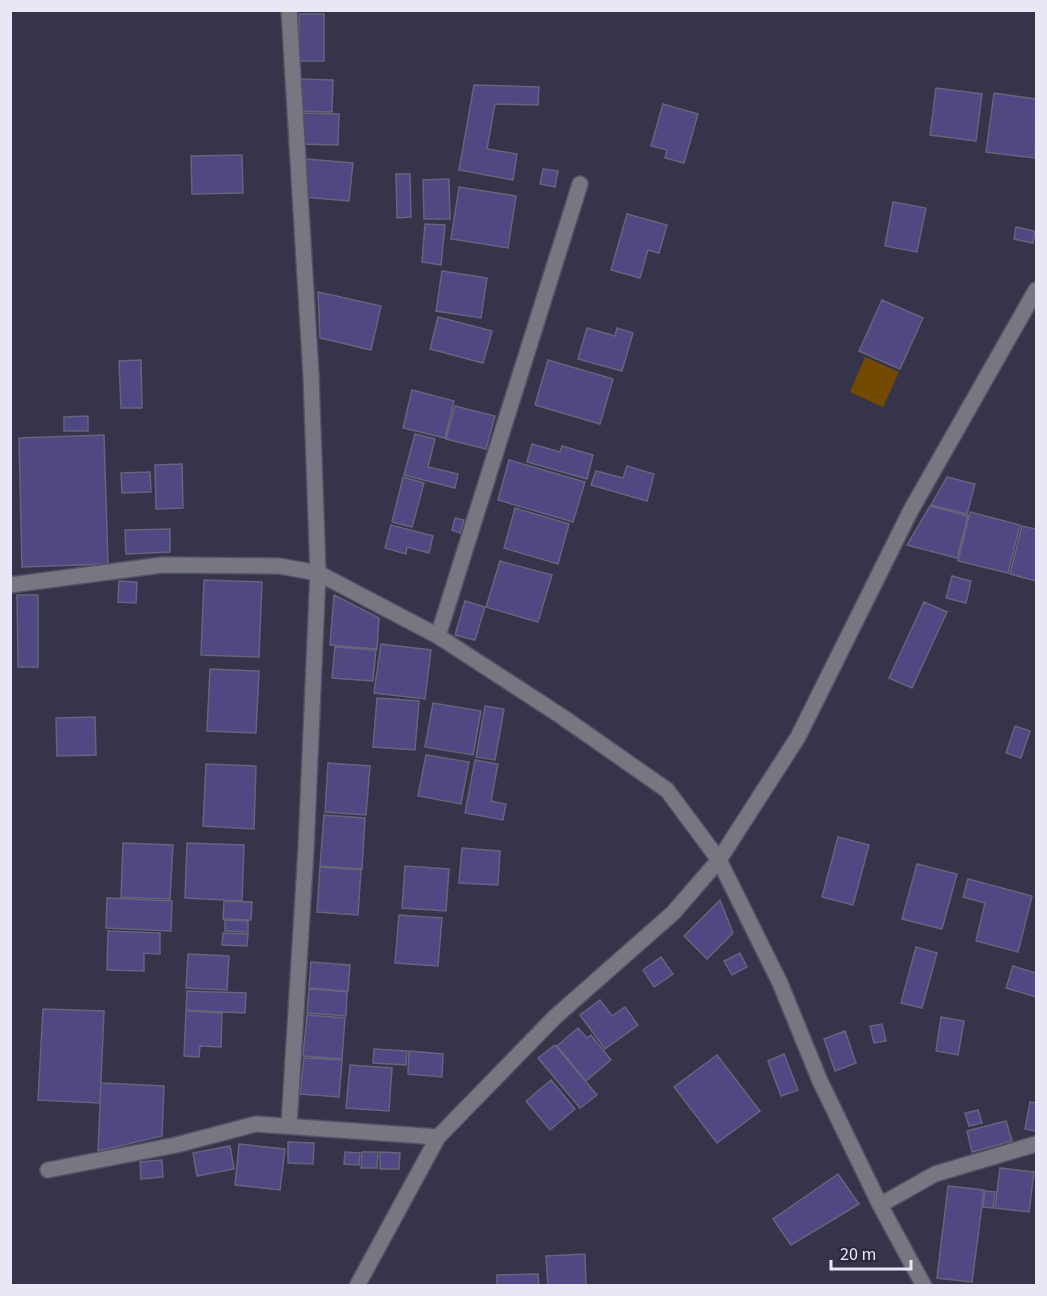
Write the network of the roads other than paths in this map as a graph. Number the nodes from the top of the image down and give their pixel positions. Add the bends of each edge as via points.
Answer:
1 (289, 10) edge
2 (580, 184) dead end
3 (1036, 290) edge
4 (318, 573) junction
5 (10, 585) edge
6 (438, 636) junction
7 (719, 860) junction
8 (289, 1125) junction
9 (438, 1137) junction
10 (1036, 1143) edge
11 (48, 1170) dead end
12 (880, 1205) junction
13 (357, 1286) edge
14 (924, 1286) edge

1 - 4 street via 311,375
2 - 6 street
3 - 7 street via 911,510 798,737
4 - 5 street via 279,566 162,565
4 - 6 street
4 - 8 street
6 - 7 street via 667,790
7 - 9 street via 673,913 555,1017
7 - 12 street via 780,983 820,1081
8 - 9 street
8 - 11 street via 256,1124
9 - 13 street
10 - 12 street via 935,1174
12 - 14 street

